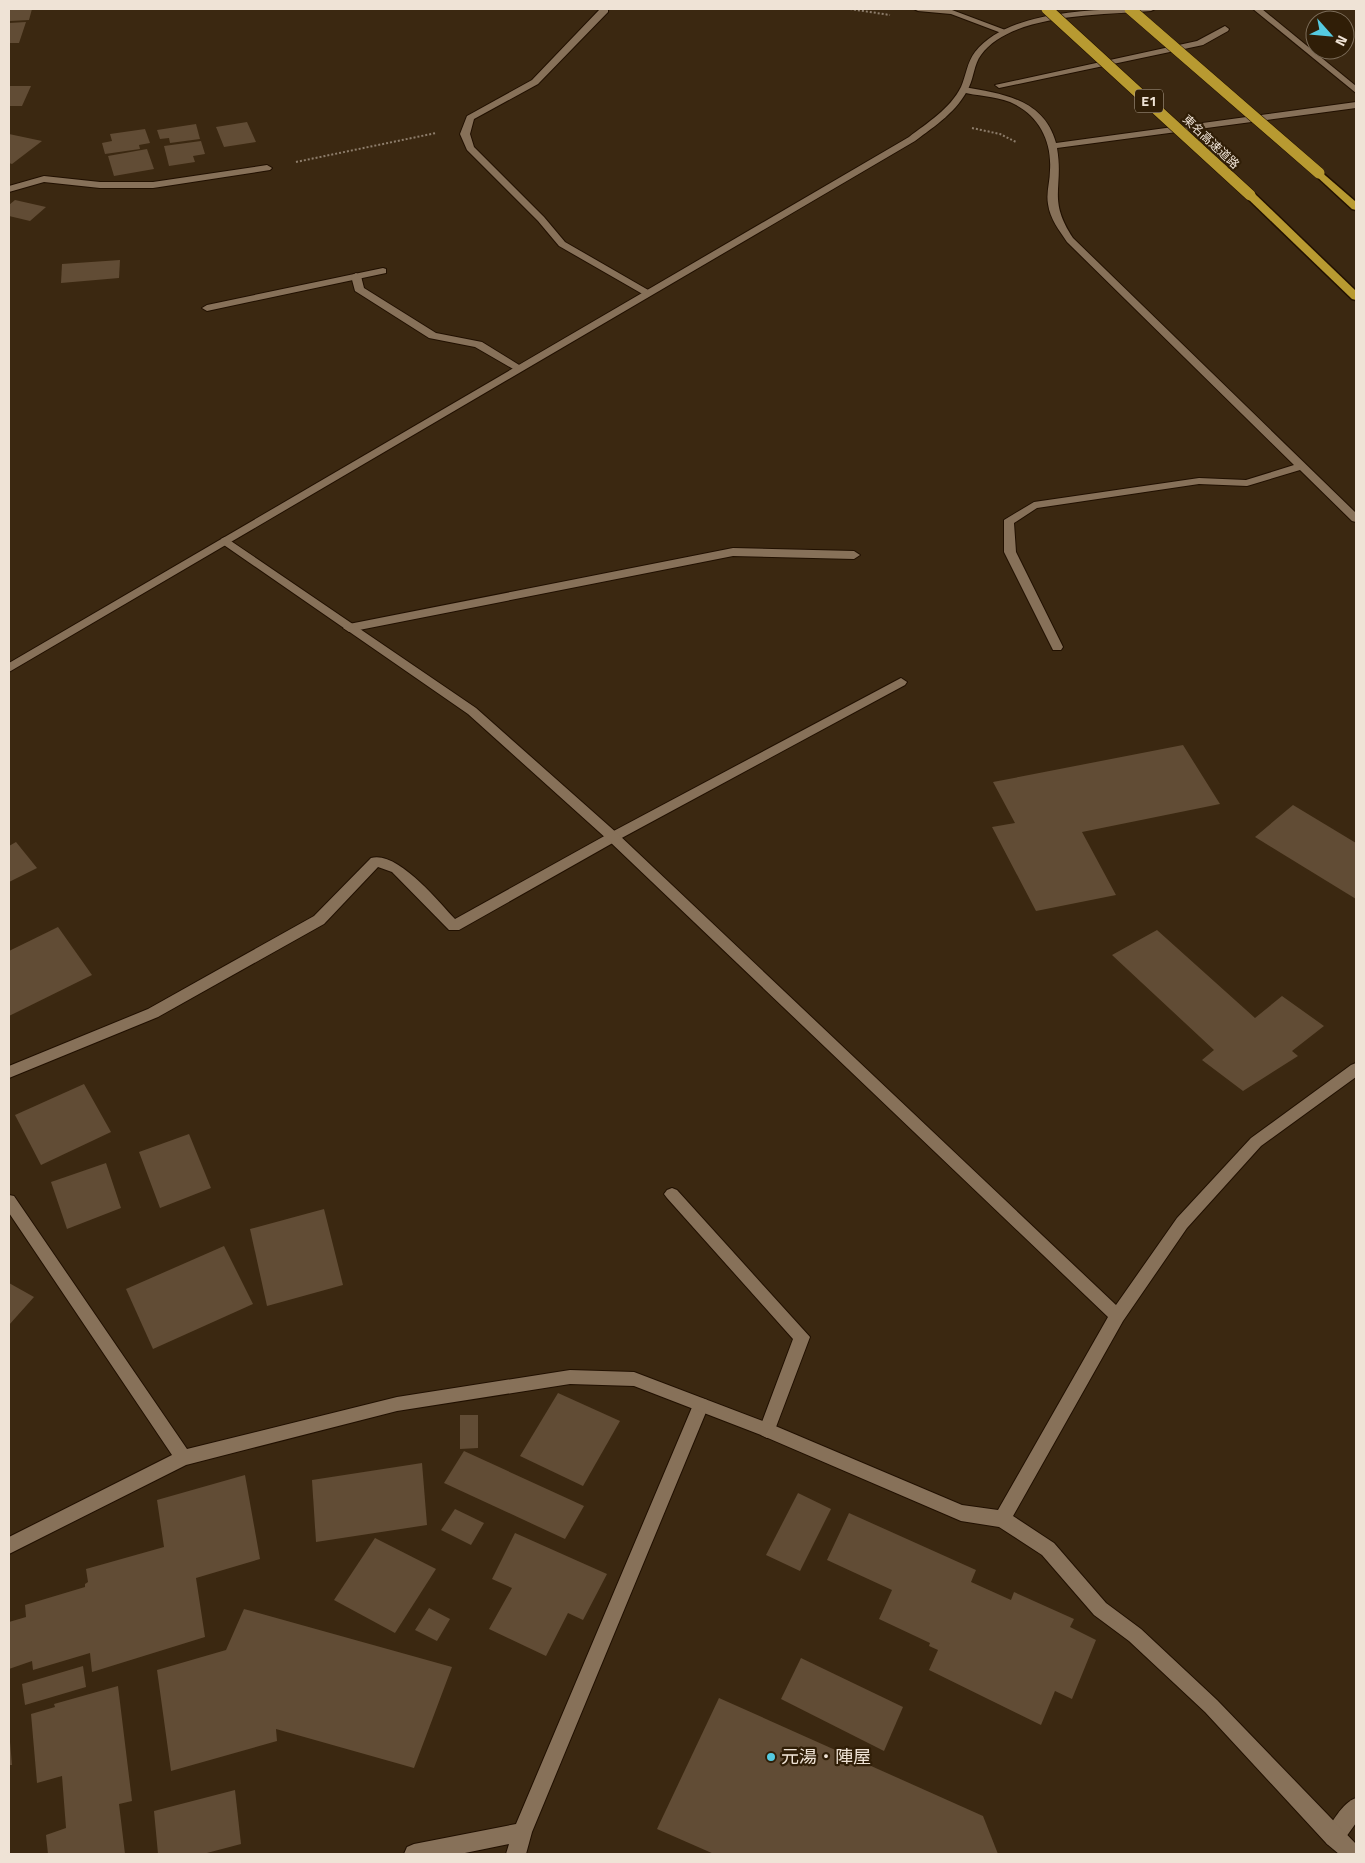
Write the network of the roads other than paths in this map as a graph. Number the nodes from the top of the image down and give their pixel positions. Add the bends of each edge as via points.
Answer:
1 (604, 9) edge
2 (918, 9) edge
3 (1047, 9) edge
4 (1130, 9) edge
5 (1151, 9) edge
6 (1257, 9) edge
7 (1225, 29) dead end
8 (1004, 31) junction
9 (999, 85) dead end
10 (964, 90) junction
11 (1356, 90) edge
12 (1356, 105) edge
13 (1053, 146) junction
14 (267, 168) road end
15 (9, 189) edge
16 (1356, 207) edge
17 (383, 271) dead end
18 (356, 276) junction
19 (646, 293) junction
20 (1356, 297) edge
21 (207, 308) dead end
22 (519, 368) junction
23 (1304, 466) junction
24 (1356, 519) edge
25 (225, 541) junction
26 (854, 556) dead end
27 (349, 628) junction
28 (1057, 646) dead end
29 (9, 668) edge
30 (901, 682) dead end
31 (612, 837) junction
32 (1356, 1069) edge
33 (9, 1072) edge
34 (672, 1194) dead end
35 (9, 1201) edge
36 (1117, 1316) junction
37 (701, 1405) junction
38 (768, 1430) junction
39 (183, 1458) junction
40 (1002, 1519) junction
41 (9, 1546) edge
42 (1356, 1807) edge
43 (522, 1832) junction
44 (1334, 1838) junction
45 (414, 1854) edge
46 (516, 1854) edge
47 (1353, 1854) edge

1 - 19 street via 535,82 470,118 465,134 470,148 562,244
2 - 8 street via 952,12
3 - 20 highway, 東名高速道路 / E1, bridge via 1250,194
4 - 16 highway, bridge
5 - 8 street via 1043,19
6 - 11 street
7 - 9 street via 1200,43
8 - 10 street via 978,53
10 - 13 street via 1016,101 1039,116 1049,130
10 - 19 street via 945,113 912,139
12 - 13 street
13 - 23 street via 1052,198 1056,220 1070,240
14 - 15 street via 153,185 100,185 44,179
17 - 18 street
18 - 21 street
18 - 22 street via 359,289 433,336 478,344
19 - 22 street
22 - 25 street
23 - 24 street
23 - 28 street via 1247,483 1199,481 1034,505 1008,522 1010,552
25 - 27 street
25 - 29 street
26 - 27 street via 733,552
27 - 31 street via 472,712
30 - 31 street
31 - 33 street via 454,926 397,869 376,861 319,920 153,1013
31 - 36 street
32 - 36 street via 1256,1142 1182,1223
34 - 38 street via 802,1337
35 - 39 street
36 - 40 street
37 - 38 street
37 - 39 street via 634,1379 570,1377 397,1404
37 - 43 street
38 - 40 street via 961,1512
39 - 41 street
40 - 44 street via 1048,1549 1100,1609 1135,1635 1210,1706
42 - 44 street
43 - 45 street
43 - 46 street
44 - 47 street

